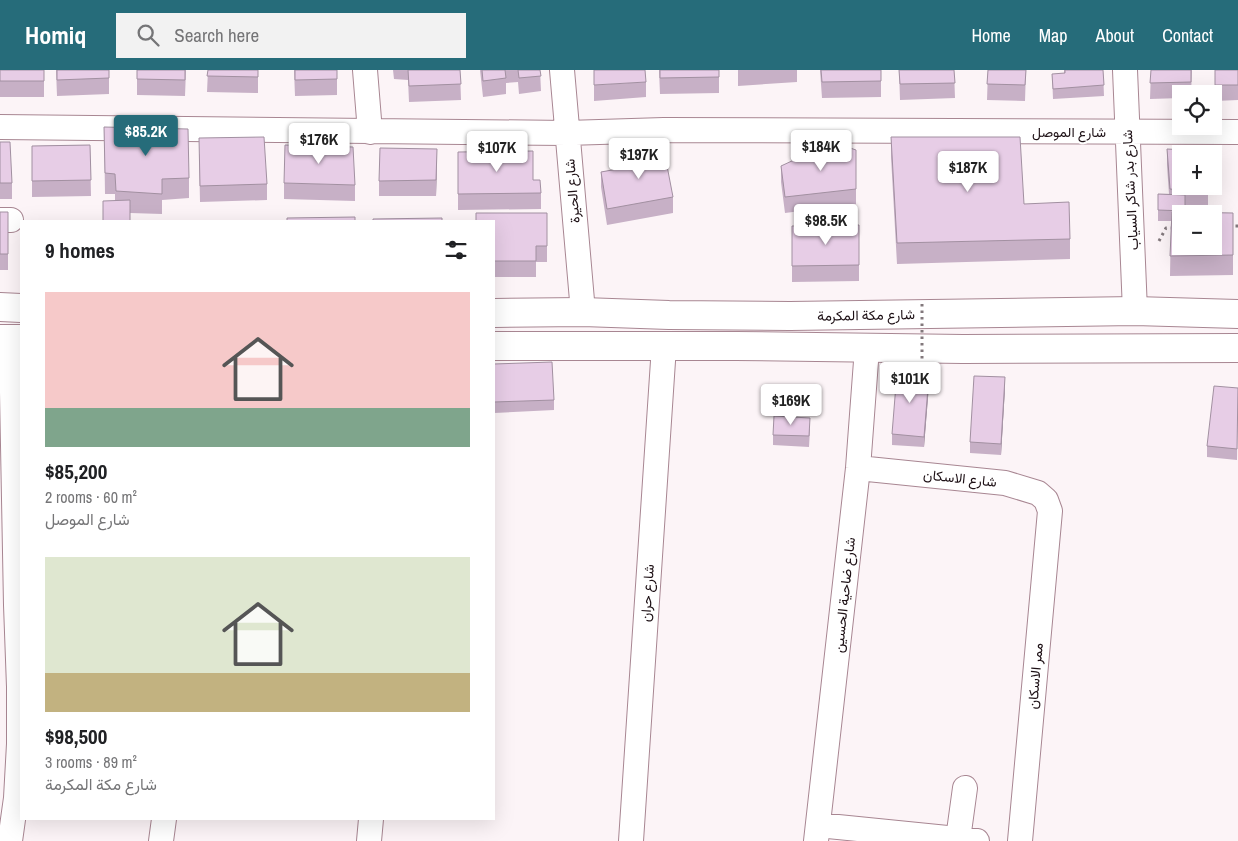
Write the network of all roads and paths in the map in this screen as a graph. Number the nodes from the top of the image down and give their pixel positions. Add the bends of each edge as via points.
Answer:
1 (365, 70) edge
2 (562, 70) edge
3 (1125, 70) edge
4 (0, 127) edge
5 (370, 132) junction
6 (1127, 132) junction
7 (1238, 132) edge
8 (567, 133) junction
9 (1238, 226) edge
10 (1222, 227) edge
11 (1172, 228) edge
12 (1159, 242) dead end
13 (922, 304) dead end
14 (0, 307) edge
15 (20, 308) edge
16 (1135, 311) junction
17 (495, 312) edge
18 (583, 312) junction
19 (1238, 314) edge
20 (11, 339) edge
21 (495, 346) edge
22 (664, 346) junction
23 (867, 348) junction
24 (1238, 348) edge
25 (922, 365) dead end
26 (7, 460) edge
27 (858, 468) junction
28 (1050, 511) joint
29 (18, 546) edge
30 (965, 788) dead end
31 (164, 820) edge
32 (371, 820) edge
33 (817, 833) edge
34 (968, 840) edge
35 (10, 841) edge
36 (161, 841) edge
37 (369, 841) edge
38 (631, 841) edge
39 (1020, 841) edge

1 - 5 street
2 - 8 street, شارع الحيرة
3 - 6 street, شارع بدر شاكر السياب
4 - 5 street, شارع الموصل
5 - 8 street, شارع الموصل
6 - 7 street, شارع الموصل
6 - 8 street, شارع الموصل via 664,130
6 - 16 street, شارع بدر شاكر السياب
8 - 18 street, شارع الحيرة
9 - 10 path
11 - 12 path via 1166,228
13 - 25 path, bridge
14 - 15 main road
16 - 18 main road, شارع مكة المكرمة via 790,316
16 - 19 main road, شارع مكة المكرمة
17 - 18 main road, شارع مكة المكرمة
20 - 26 street
21 - 22 main road
22 - 23 main road
22 - 38 street, شارع حران
23 - 24 main road
23 - 27 street, شارع ضاحية الحسين
26 - 29 street
27 - 28 street, شارع الاسكان via 1005,483 1038,493 1046,500
27 - 33 street, شارع ضاحية الحسين
28 - 39 street, ممر الاسكان
29 - 35 street via 19,744
30 - 34 street
31 - 36 street
32 - 37 street
33 - 34 street

